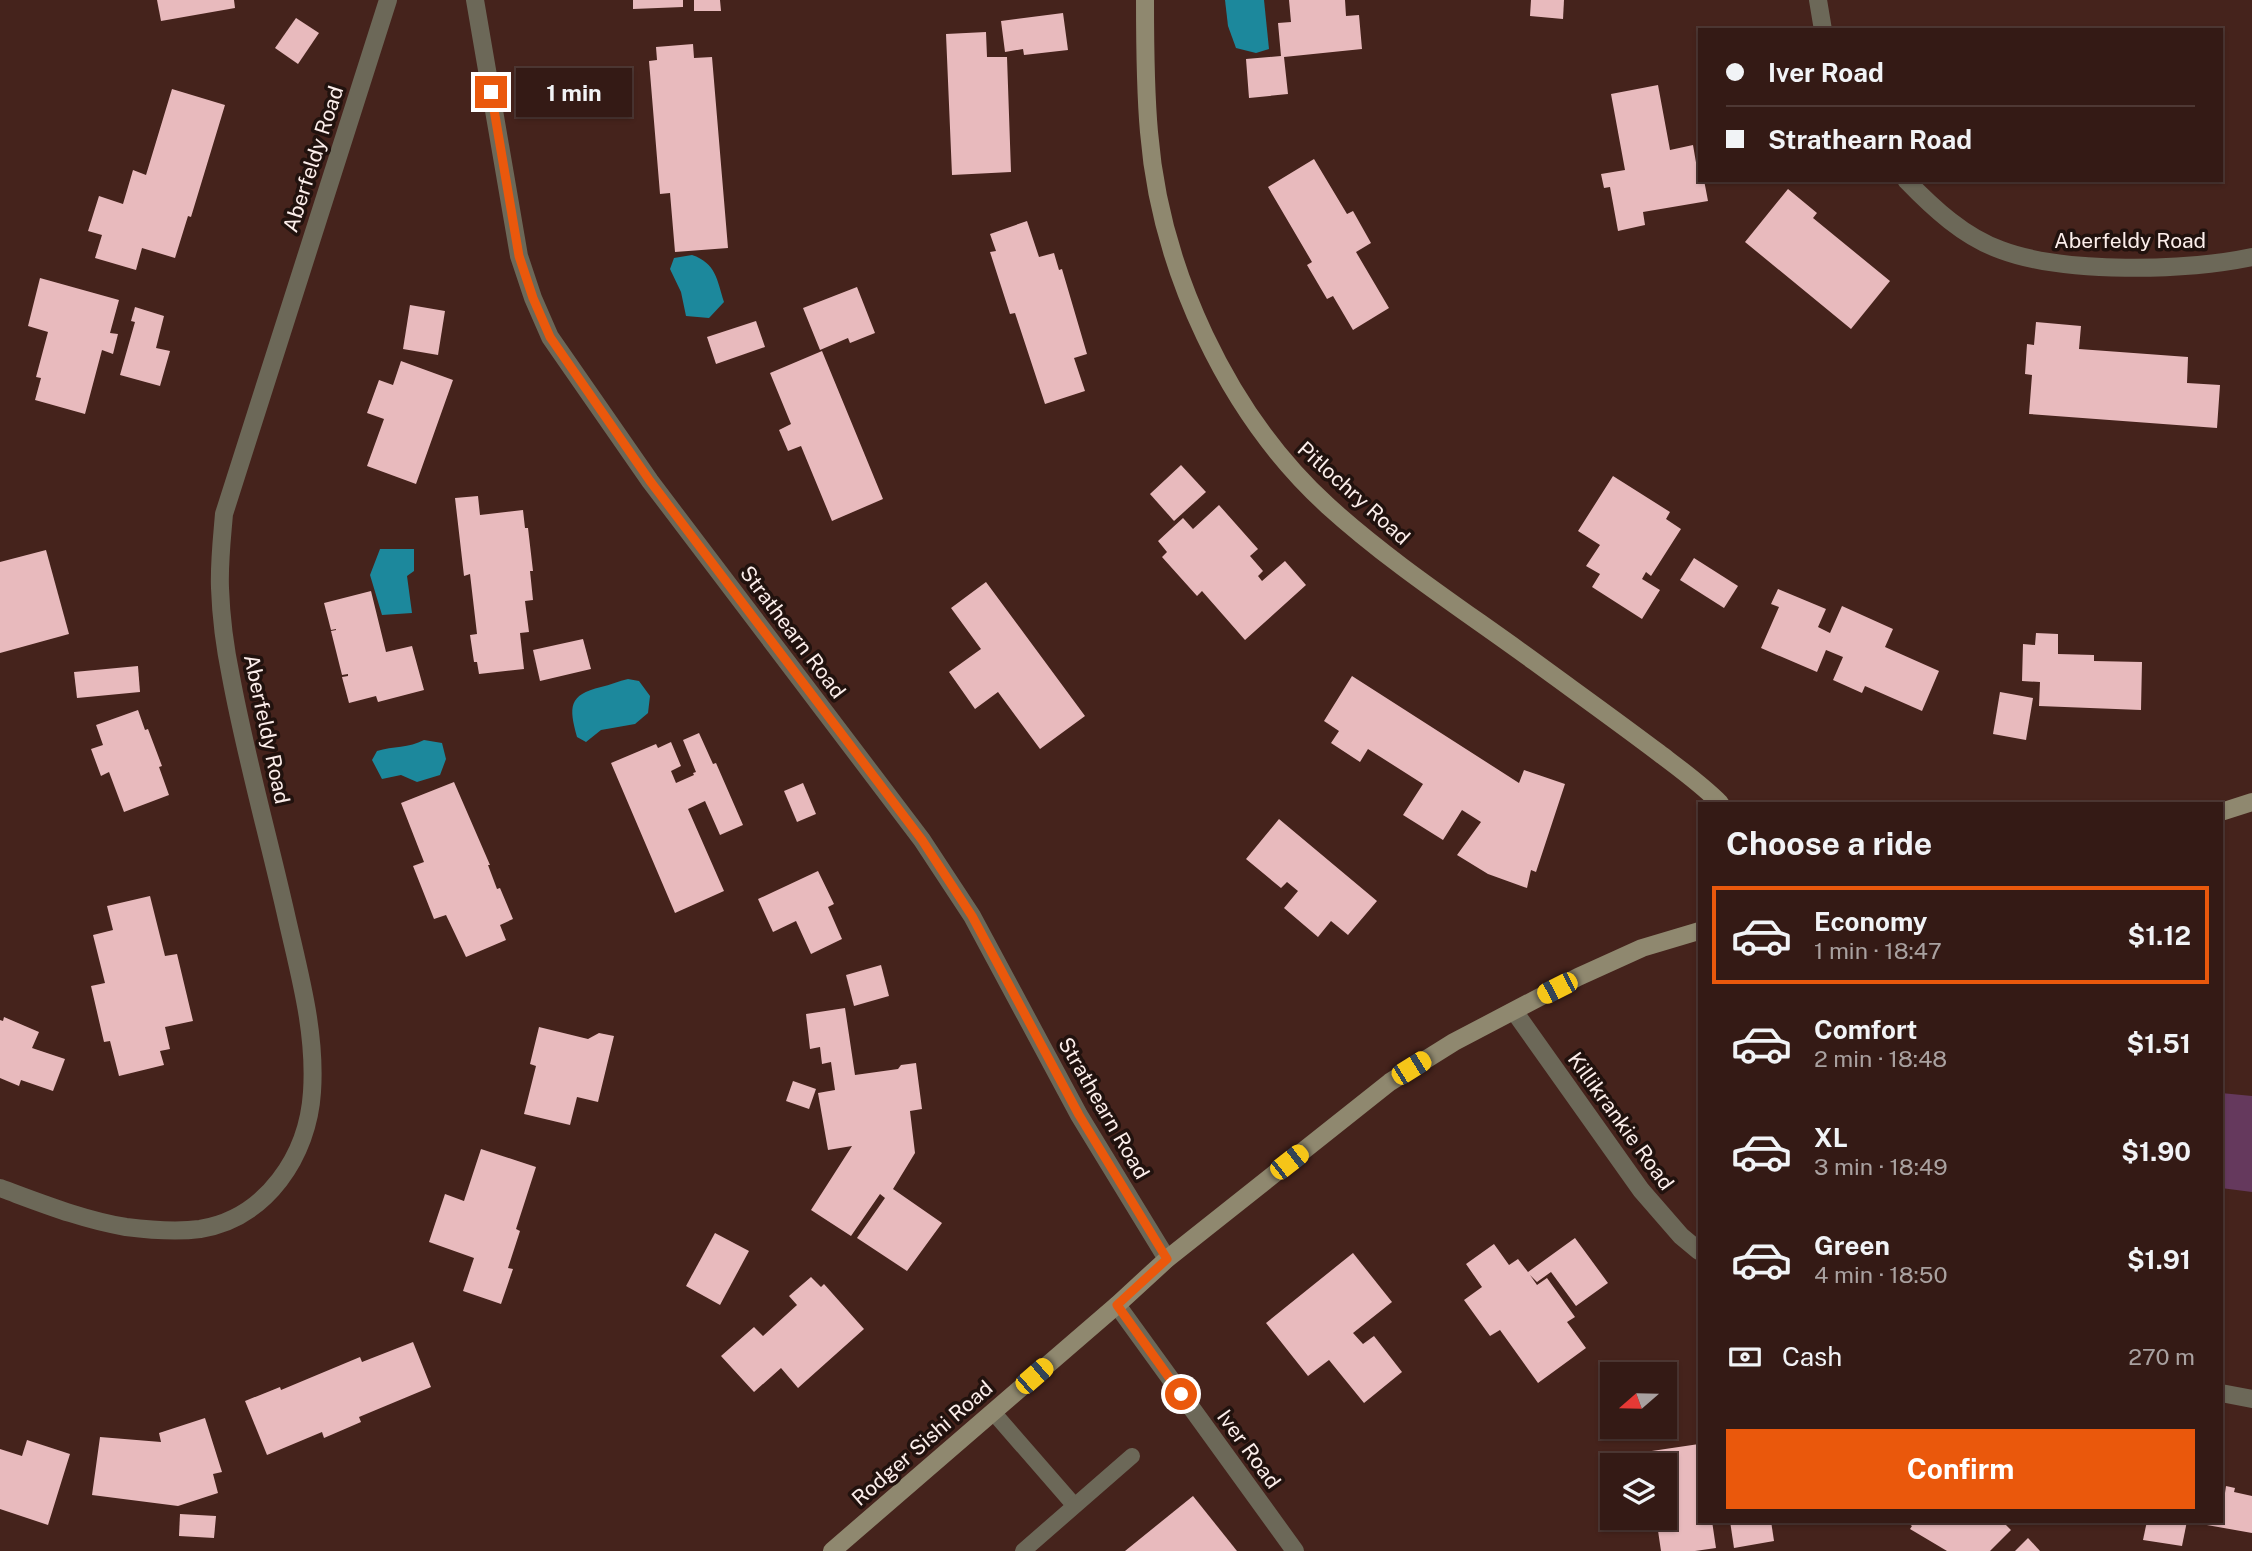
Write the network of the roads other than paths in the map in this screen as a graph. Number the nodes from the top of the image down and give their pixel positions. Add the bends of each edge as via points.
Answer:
1 (388, 0) edge
2 (475, 0) edge
3 (1145, 0) edge
4 (1818, 0) edge
5 (1823, 28) edge
6 (1908, 182) edge
7 (2252, 257) edge
8 (1719, 802) edge
9 (2252, 802) edge
10 (2223, 811) edge
11 (1698, 930) edge
12 (1514, 1011) junction
13 (0, 1188) edge
14 (1698, 1250) edge
15 (1167, 1259) junction
16 (1117, 1305) junction
17 (2223, 1393) edge
18 (2252, 1399) edge
19 (993, 1412) junction
20 (1132, 1456) dead end
21 (1074, 1505) junction
22 (832, 1551) edge
23 (1023, 1551) edge
24 (1295, 1551) edge

1 - 13 street, Aberfeldy Road via 224,514 220,586 231,677 303,985 311,1038 312,1093 302,1141 274,1188 247,1210 201,1228 163,1230 86,1219
2 - 15 street, Strathearn Road via 519,256 550,337 650,481 922,840 972,916 1079,1115
3 - 8 main road, Pitlochry Road via 1149,134 1169,243 1192,306 1250,415 1317,495 1384,554 1647,743
4 - 5 street
6 - 7 street, Aberfeldy Road via 1969,234 1999,250 2038,261 2125,267 2206,265
9 - 10 main road
11 - 12 main road, Rodger Sishi Road via 1642,948
12 - 14 street, Killikrankie Road via 1642,1189
12 - 15 main road, Rodger Sishi Road via 1390,1082
15 - 16 main road, Rodger Sishi Road
16 - 19 main road, Rodger Sishi Road
16 - 24 street, Iver Road
17 - 18 street
19 - 21 lane
19 - 22 main road, Rodger Sishi Road
20 - 21 lane
21 - 23 lane

